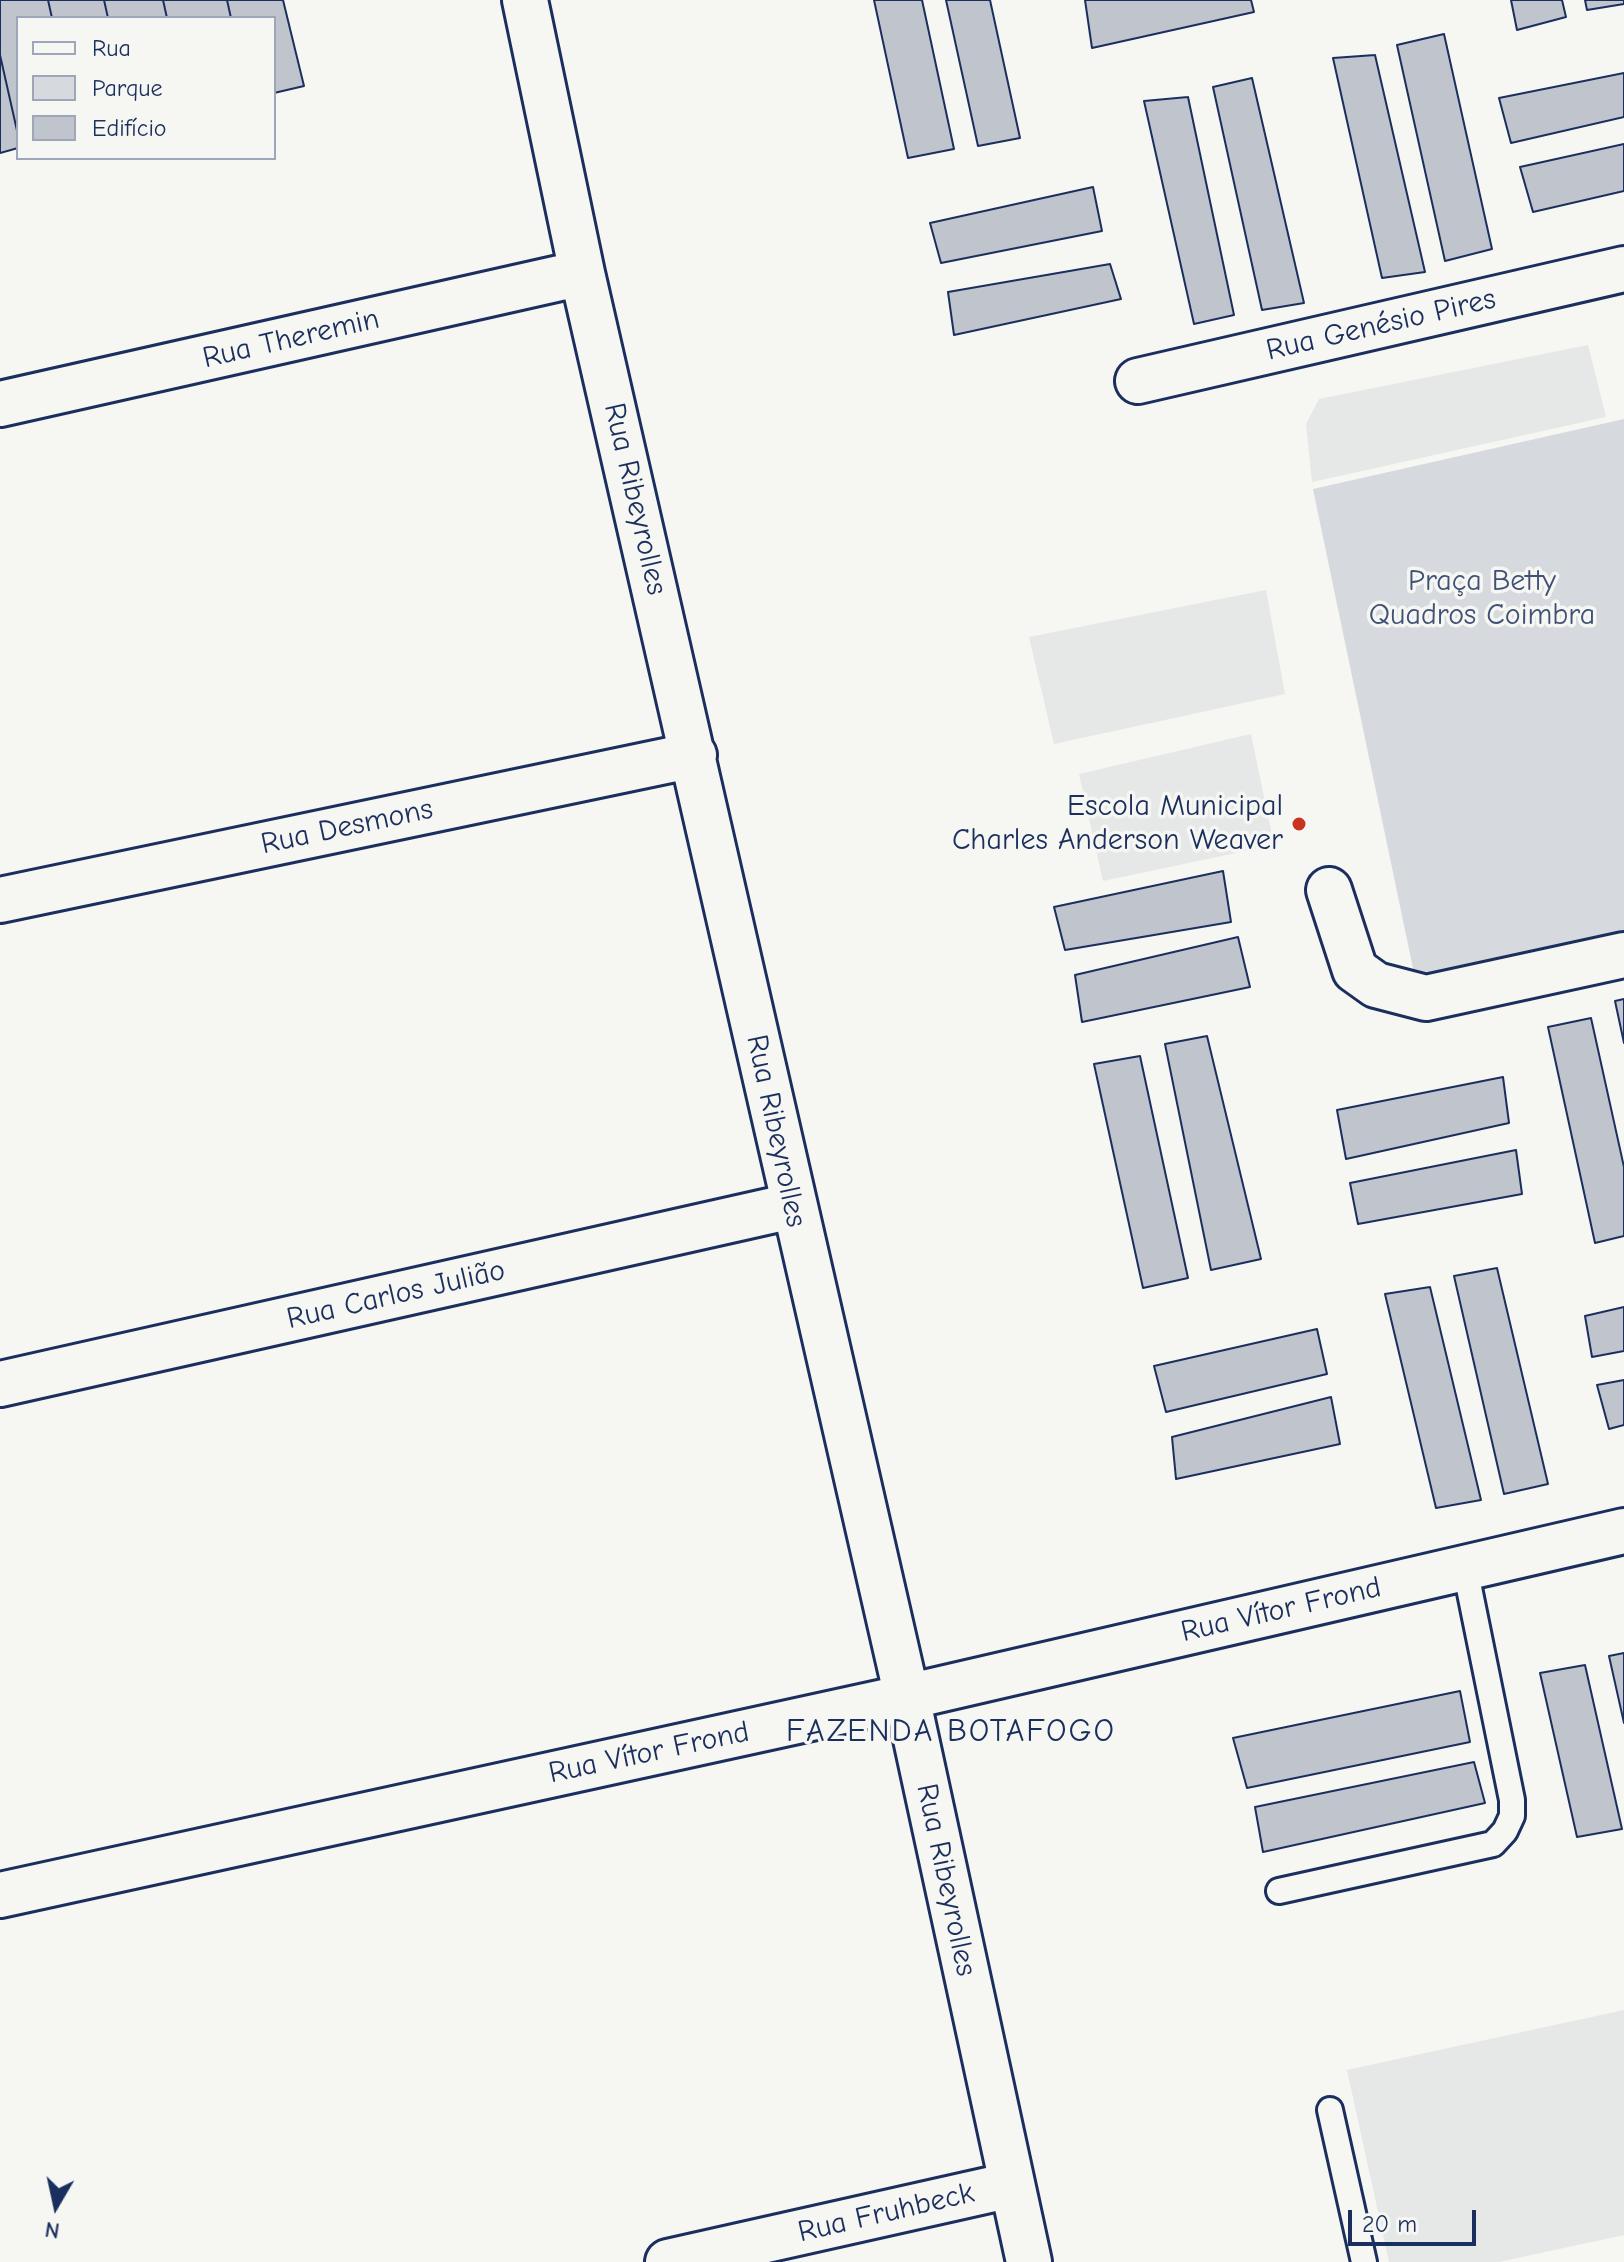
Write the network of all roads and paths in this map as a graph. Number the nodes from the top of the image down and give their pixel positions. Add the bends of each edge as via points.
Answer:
1 (525, 0) edge
2 (1624, 269) edge
3 (582, 273) junction
4 (1138, 381) dead end
5 (0, 404) edge
6 (694, 755) junction
7 (1329, 890) dead end
8 (0, 900) edge
9 (1624, 955) edge
10 (792, 1206) junction
11 (0, 1384) edge
12 (1624, 1531) edge
13 (1465, 1568) junction
14 (907, 1697) junction
15 (1279, 1891) dead end
16 (0, 1895) edge
17 (1330, 2110) dead end
18 (1011, 2185) junction
19 (668, 2262) edge
20 (1029, 2262) edge
21 (1364, 2262) edge

1 - 3 street, Rua Ribeyrolles
2 - 4 street, Rua Genésio Pires
3 - 5 street, Rua Theremin
3 - 6 street, Rua Ribeyrolles
6 - 8 street, Rua Desmons
6 - 10 street, Rua Ribeyrolles
7 - 9 street via 1355,970 1376,985 1426,998
10 - 11 street, Rua Carlos Julião
10 - 14 street, Rua Ribeyrolles
12 - 13 street, Rua Vítor Frond
13 - 14 street, Rua Vítor Frond
13 - 15 lane via 1512,1800 1505,1831 1493,1844
14 - 16 street, Rua Vítor Frond
14 - 18 street, Rua Ribeyrolles
17 - 21 lane
18 - 19 street, Rua Fruhbeck
18 - 20 street, Rua Ribeyrolles

